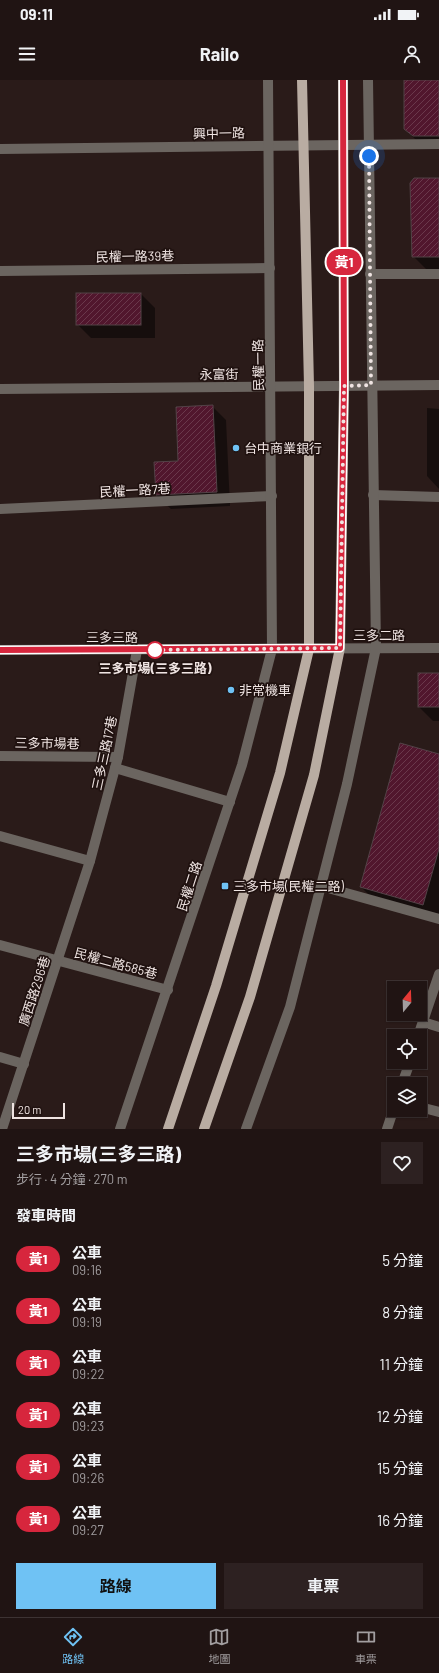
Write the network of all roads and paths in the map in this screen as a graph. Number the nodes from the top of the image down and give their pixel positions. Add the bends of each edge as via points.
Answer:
1 (268, 80) edge
2 (302, 80) edge
3 (343, 80) edge
4 (368, 80) edge
5 (369, 143) junction
6 (344, 144) junction
7 (439, 144) edge
8 (270, 145) junction
9 (303, 145) junction
10 (0, 149) edge
11 (270, 268) junction
12 (0, 271) edge
13 (370, 274) junction
14 (439, 274) edge
15 (439, 384) edge
16 (371, 385) junction
17 (271, 386) junction
18 (309, 386) junction
19 (344, 386) junction
20 (0, 389) edge
21 (373, 495) junction
22 (272, 496) junction
23 (439, 497) edge
24 (0, 509) edge
25 (340, 648) junction
26 (376, 648) junction
27 (439, 648) edge
28 (272, 649) junction
29 (310, 649) junction
30 (0, 650) edge
31 (137, 650) junction
32 (0, 756) edge
33 (118, 757) junction
34 (115, 768) junction
35 (230, 802) junction
36 (0, 836) edge
37 (90, 861) junction
38 (321, 886) junction
39 (439, 919) edge
40 (0, 945) edge
41 (58, 961) junction
42 (439, 974) edge
43 (168, 990) junction
44 (423, 1022) junction
45 (439, 1027) edge
46 (420, 1029) edge
47 (0, 1057) edge
48 (24, 1064) junction
49 (427, 1109) edge
50 (439, 1112) edge
51 (391, 1117) edge
52 (2, 1129) edge
53 (120, 1129) edge
54 (168, 1129) edge
55 (204, 1129) edge
56 (246, 1129) edge
57 (387, 1129) edge

1 - 8 street, 民權一路
2 - 9 main road
3 - 6 main road
4 - 5 street
5 - 6 street, 興中一路
5 - 7 street, 興中一路
5 - 13 street
6 - 9 street, 興中一路
6 - 19 main road
8 - 9 street, 興中一路
8 - 10 street, 興中一路
8 - 11 street, 民權一路
9 - 18 main road
11 - 12 street, 民權一路39巷
11 - 17 street, 民權一路
13 - 14 street
13 - 16 street
15 - 16 street, 永富街
16 - 19 street, 永富街
16 - 21 street
17 - 18 street, 永富街
17 - 20 street, 永富街
17 - 22 street, 民權一路
18 - 19 street, 永富街
18 - 29 main road
19 - 25 main road
21 - 23 street
21 - 26 street
22 - 24 street, 民權一路7巷
22 - 28 street, 民權一路
25 - 26 street, 三多二路
25 - 29 street, 三多二路
25 - 55 main road via 314,775 250,997
26 - 27 street, 三多二路
26 - 38 street via 347,784
28 - 29 street, 三多二路
28 - 31 street, 三多三路
28 - 35 street, 民權二路
29 - 54 main road via 280,773 216,986
30 - 31 street, 三多三路
31 - 33 street, 三多三路17巷
32 - 33 street, 三多市場巷
33 - 34 street, 三多三路17巷
34 - 35 street
34 - 37 street, 三多三路17巷
35 - 43 street, 民權二路
36 - 37 street
37 - 41 street, 廣西路296巷
38 - 39 street
38 - 56 street via 290,1007
40 - 41 street, 民權二路585巷
41 - 43 street, 民權二路585巷
41 - 48 street, 廣西路296巷
42 - 44 street
43 - 53 street, 民權二路
44 - 45 street
44 - 46 street
47 - 48 street
48 - 52 street, 廣西路296巷
49 - 50 street
51 - 57 street

